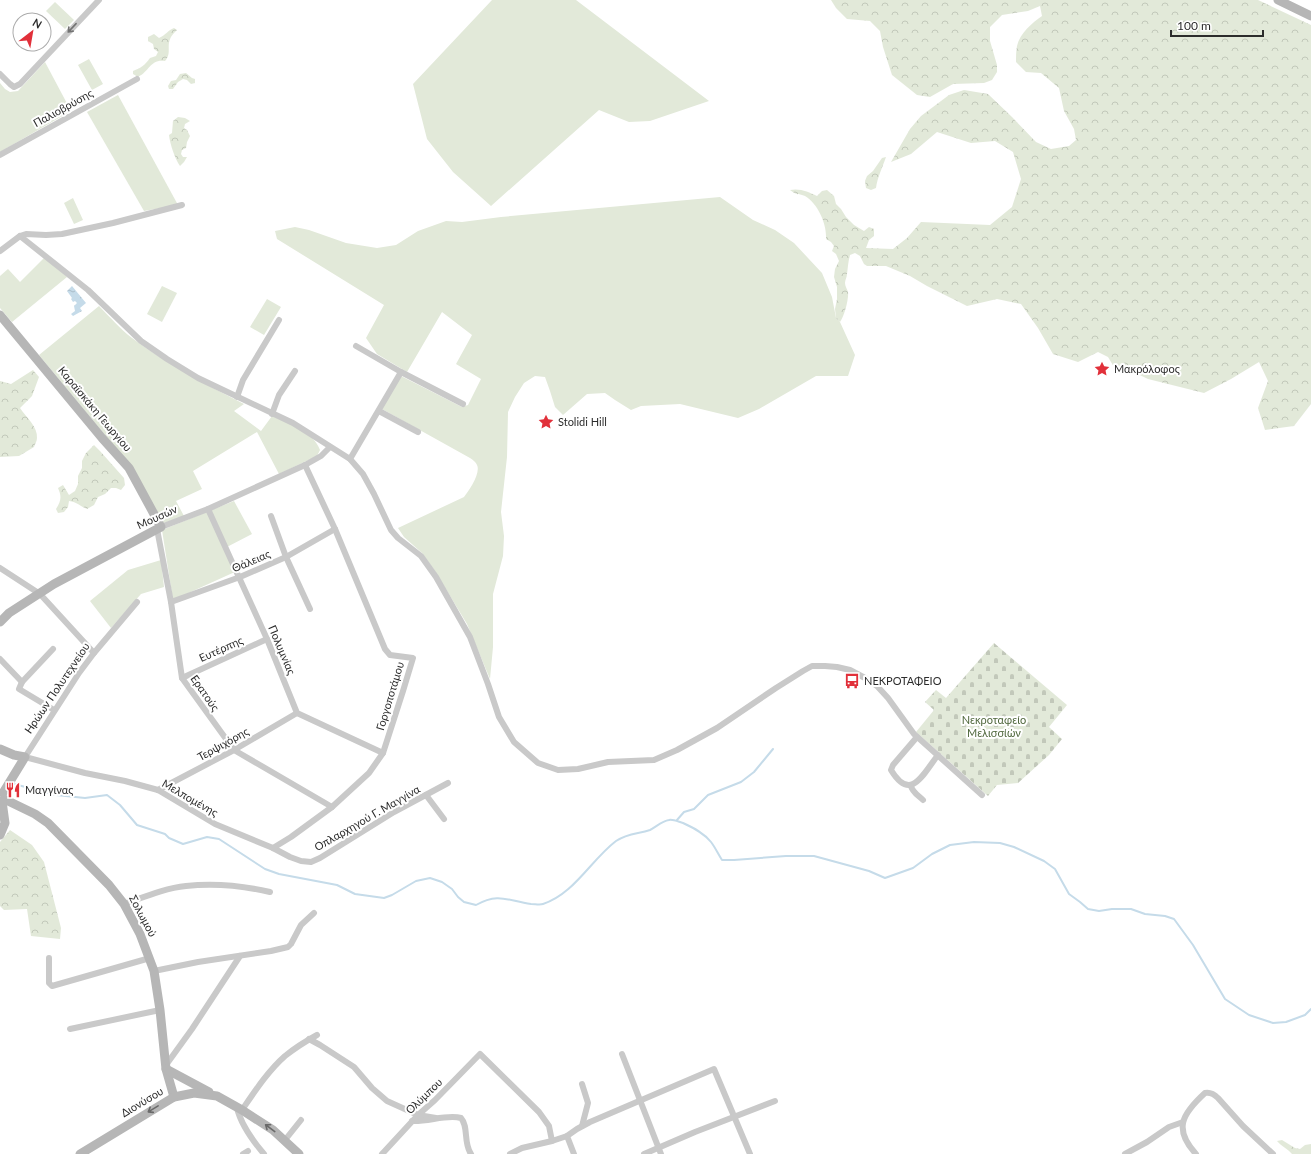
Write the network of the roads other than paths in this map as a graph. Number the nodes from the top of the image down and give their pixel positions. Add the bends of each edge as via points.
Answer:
1 (99, 0) edge
2 (1278, 0) edge
3 (1311, 16) edge
4 (0, 74) edge
5 (136, 79) dead end
6 (0, 155) edge
7 (182, 205) dead end
8 (20, 236) junction
9 (0, 251) edge
10 (0, 315) edge
11 (279, 320) dead end
12 (356, 346) dead end
13 (295, 370) dead end
14 (401, 372) junction
15 (237, 397) junction
16 (463, 404) dead end
17 (379, 411) junction
18 (272, 414) junction
19 (418, 432) dead end
20 (330, 447) junction
21 (350, 459) junction
22 (305, 465) junction
23 (208, 509) junction
24 (271, 516) dead end
25 (159, 528) junction
26 (335, 529) junction
27 (286, 557) junction
28 (0, 568) edge
29 (240, 578) junction
30 (40, 594) junction
31 (137, 602) dead end
32 (171, 602) junction
33 (310, 609) dead end
34 (0, 622) edge
35 (267, 640) junction
36 (53, 649) dead end
37 (94, 653) junction
38 (0, 659) edge
39 (182, 678) junction
40 (22, 682) junction
41 (54, 710) junction
42 (298, 713) junction
43 (917, 736) junction
44 (0, 749) edge
45 (234, 750) junction
46 (383, 753) junction
47 (938, 755) junction
48 (25, 757) junction
49 (448, 783) dead end
50 (911, 786) junction
51 (158, 790) junction
52 (426, 795) junction
53 (982, 795) dead end
54 (2, 797) edge
55 (923, 800) dead end
56 (332, 807) junction
57 (444, 819) dead end
58 (0, 834) edge
59 (274, 848) junction
60 (270, 892) dead end
61 (124, 904) junction
62 (314, 913) dead end
63 (240, 956) junction
64 (49, 958) dead end
65 (150, 958) junction
66 (154, 971) junction
67 (160, 1010) junction
68 (70, 1029) dead end
69 (317, 1035) dead end
70 (309, 1039) junction
71 (622, 1054) dead end
72 (166, 1067) junction
73 (582, 1084) dead end
74 (217, 1096) junction
75 (174, 1097) junction
76 (641, 1100) junction
77 (775, 1101) dead end
78 (240, 1109) junction
79 (418, 1115) junction
80 (734, 1117) junction
81 (436, 1118) junction
82 (301, 1120) dead end
83 (412, 1121) junction
84 (1183, 1122) junction
85 (582, 1126) junction
86 (567, 1136) junction
87 (285, 1140) junction
88 (552, 1140) junction
89 (659, 1147) junction
90 (80, 1154) edge
91 (264, 1154) edge
92 (299, 1154) edge
93 (382, 1154) edge
94 (471, 1154) edge
95 (510, 1154) edge
96 (574, 1154) edge
97 (644, 1154) edge
98 (661, 1154) edge
99 (750, 1154) edge
100 (1125, 1154) edge
101 (1196, 1154) edge
102 (1273, 1154) edge

1 -> 4 street via 20,84 14,86
2 - 3 street
5 - 6 street, Παλιοβρύσης
7 - 8 street via 62,234
8 - 9 street
8 - 15 street via 88,290 141,341 198,378
10 - 25 street, Καραϊσκάκη Γεωργίου via 129,468
11 - 15 street via 243,380
12 - 14 street
13 - 18 street via 278,395
14 - 16 street
14 - 17 street
15 - 18 street
17 - 19 street
17 - 21 street
18 - 20 street via 293,423
20 - 21 street
20 - 22 street, Μουσών via 321,456
21 - 43 street via 366,481 391,530 421,556 436,577 470,637 499,717 514,742 538,763 558,770 578,769 608,762 654,760 717,728 812,666 837,667 855,672 870,681 881,690
22 - 23 street, Μουσών
22 - 26 street, Γοργοποτάμου
23 - 25 street, Μουσών
23 - 29 street, Πολυμνίας
24 - 27 street
25 - 30 street, Μουσών
25 - 32 street, Ερατούς
26 - 27 street, Θάλειας
26 - 46 street, Γοργοποτάμου via 385,649 390,655 412,658
27 - 29 street, Θάλειας
27 - 33 street
28 - 30 street
29 - 32 street, Θάλειας
29 - 35 street, Πολυμνίας
30 - 34 street, Μουσών via 9,613
30 - 37 street
31 - 37 street, Ηρώων Πολυτεχνείου
32 - 39 street, Ερατούς
35 - 39 street, Ευτέρπης
35 - 42 street, Πολυμνίας
36 - 40 street
37 - 41 street, Ηρώων Πολυτεχνείου
38 - 40 street
39 - 45 street, Ερατούς
40 - 41 street via 19,689
41 - 48 street, Ηρώων Πολυτεχνείου
42 - 45 street, Τερψιχόρης
42 - 46 street
43 - 47 street
43 - 50 street via 892,765 891,770 901,782
44 - 48 street
45 - 51 street, Τερψιχόρης
45 - 56 street, Ερατούς
46 - 56 street, Γοργοποτάμου via 369,773
47 - 50 street
47 - 53 street
48 - 51 street, Μελπομένης
48 - 54 street, Ηρώων Πολυτεχνείου
49 - 52 street, Οπλαρχηγού Γ. Μαγγίνα
50 - 55 street via 914,793
51 - 59 street, Μελπομένης via 215,824
52 - 57 street
52 - 59 street, Οπλαρχηγού Γ. Μαγγίνα via 311,862 301,861
54 - 58 street via 5,823
54 - 61 street, Σολωμού via 48,823
56 - 59 street, Γοργοποτάμου
60 - 61 street via 218,886 186,886
61 - 65 street, Σολωμού
62 - 63 street via 301,924 288,947
63 - 66 street
63 - 72 street
64 - 65 street via 49,983 52,986
65 - 66 street, Σολωμού
66 - 67 street, Σολωμού
67 - 68 street
67 - 72 street, Σολωμού
69 - 70 street
70 - 78 street via 278,1064
70 - 79 street via 354,1067 387,1101
71 - 76 street
72 - 74 street
72 - 75 street, Σολωμού
73 - 85 street via 588,1103
74 - 75 street, Διονύσου via 194,1092
74 - 78 street, Διονύσου
75 -> 90 street, Διονύσου
76 - 80 street via 714,1069
76 - 85 street
76 - 89 street
77 - 80 street
87 -> 78 street, Διονύσου
78 - 91 street via 242,1122
79 - 81 street
79 - 83 street, Ολύμπου
79 - 88 street, Ολύμπου via 480,1054 539,1112 549,1126
80 - 89 street
80 - 99 street
81 - 83 street via 422,1122
81 - 94 street via 454,1117 465,1122 466,1140
82 - 87 street
83 - 93 street, Ολύμπου
84 - 100 street via 1169,1127
84 - 101 street via 1184,1138
84 - 102 street via 1191,1106 1205,1093 1210,1093
85 - 86 street
86 - 88 street
86 - 96 street
87 - 92 street, Διονύσου
88 - 95 street
89 - 97 street
89 - 98 street

